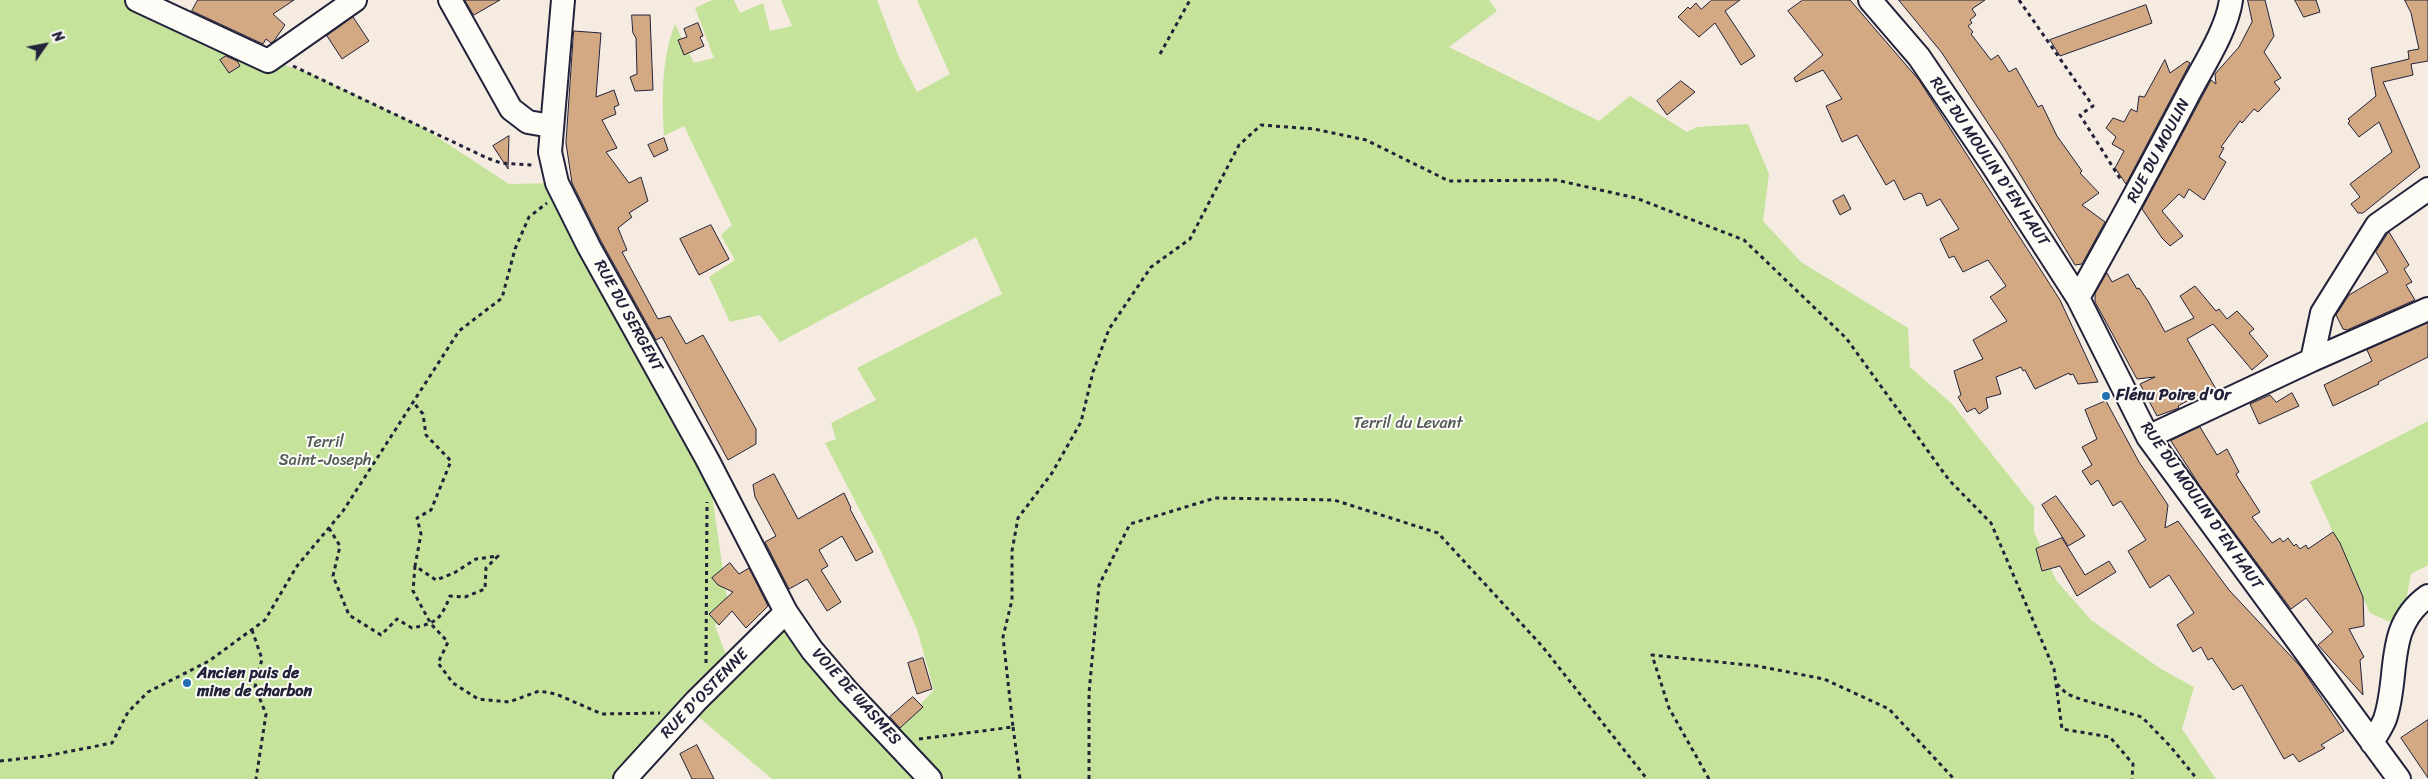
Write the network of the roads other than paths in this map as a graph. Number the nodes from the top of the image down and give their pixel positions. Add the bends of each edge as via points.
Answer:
1 (137, 0) edge
2 (356, 0) edge
3 (450, 0) edge
4 (563, 0) edge
5 (1870, 0) edge
6 (2231, 0) edge
7 (551, 126) junction
8 (2428, 189) edge
9 (2078, 298) junction
10 (2428, 309) edge
11 (2312, 360) junction
12 (2148, 436) junction
13 (2428, 596) edge
14 (786, 612) junction
15 (2372, 743) junction
16 (625, 779) edge
17 (930, 779) edge
18 (2399, 779) edge

1 - 2 street via 268,61
3 - 7 street via 510,109 528,122
4 - 7 street, RUE DU SERGENT
5 - 9 street, RUE DU MOULIN D'EN HAUT via 1919,57
6 - 9 street, RUE DU MOULIN via 2229,13 2206,61
7 - 14 street, RUE DU SERGENT via 552,166 562,193
8 - 11 street via 2377,225 2322,313
9 - 12 street, RUE DU MOULIN D'EN HAUT
10 - 11 street
11 - 12 street
12 - 15 street, RUE DU MOULIN D'EN HAUT
13 - 15 street via 2416,605 2400,626 2385,719
14 - 16 street, RUE D'OSTENNE
14 - 17 street, VOIE DE WASMES via 812,650 848,692
15 - 18 street, RUE DU MOULIN D'EN HAUT

